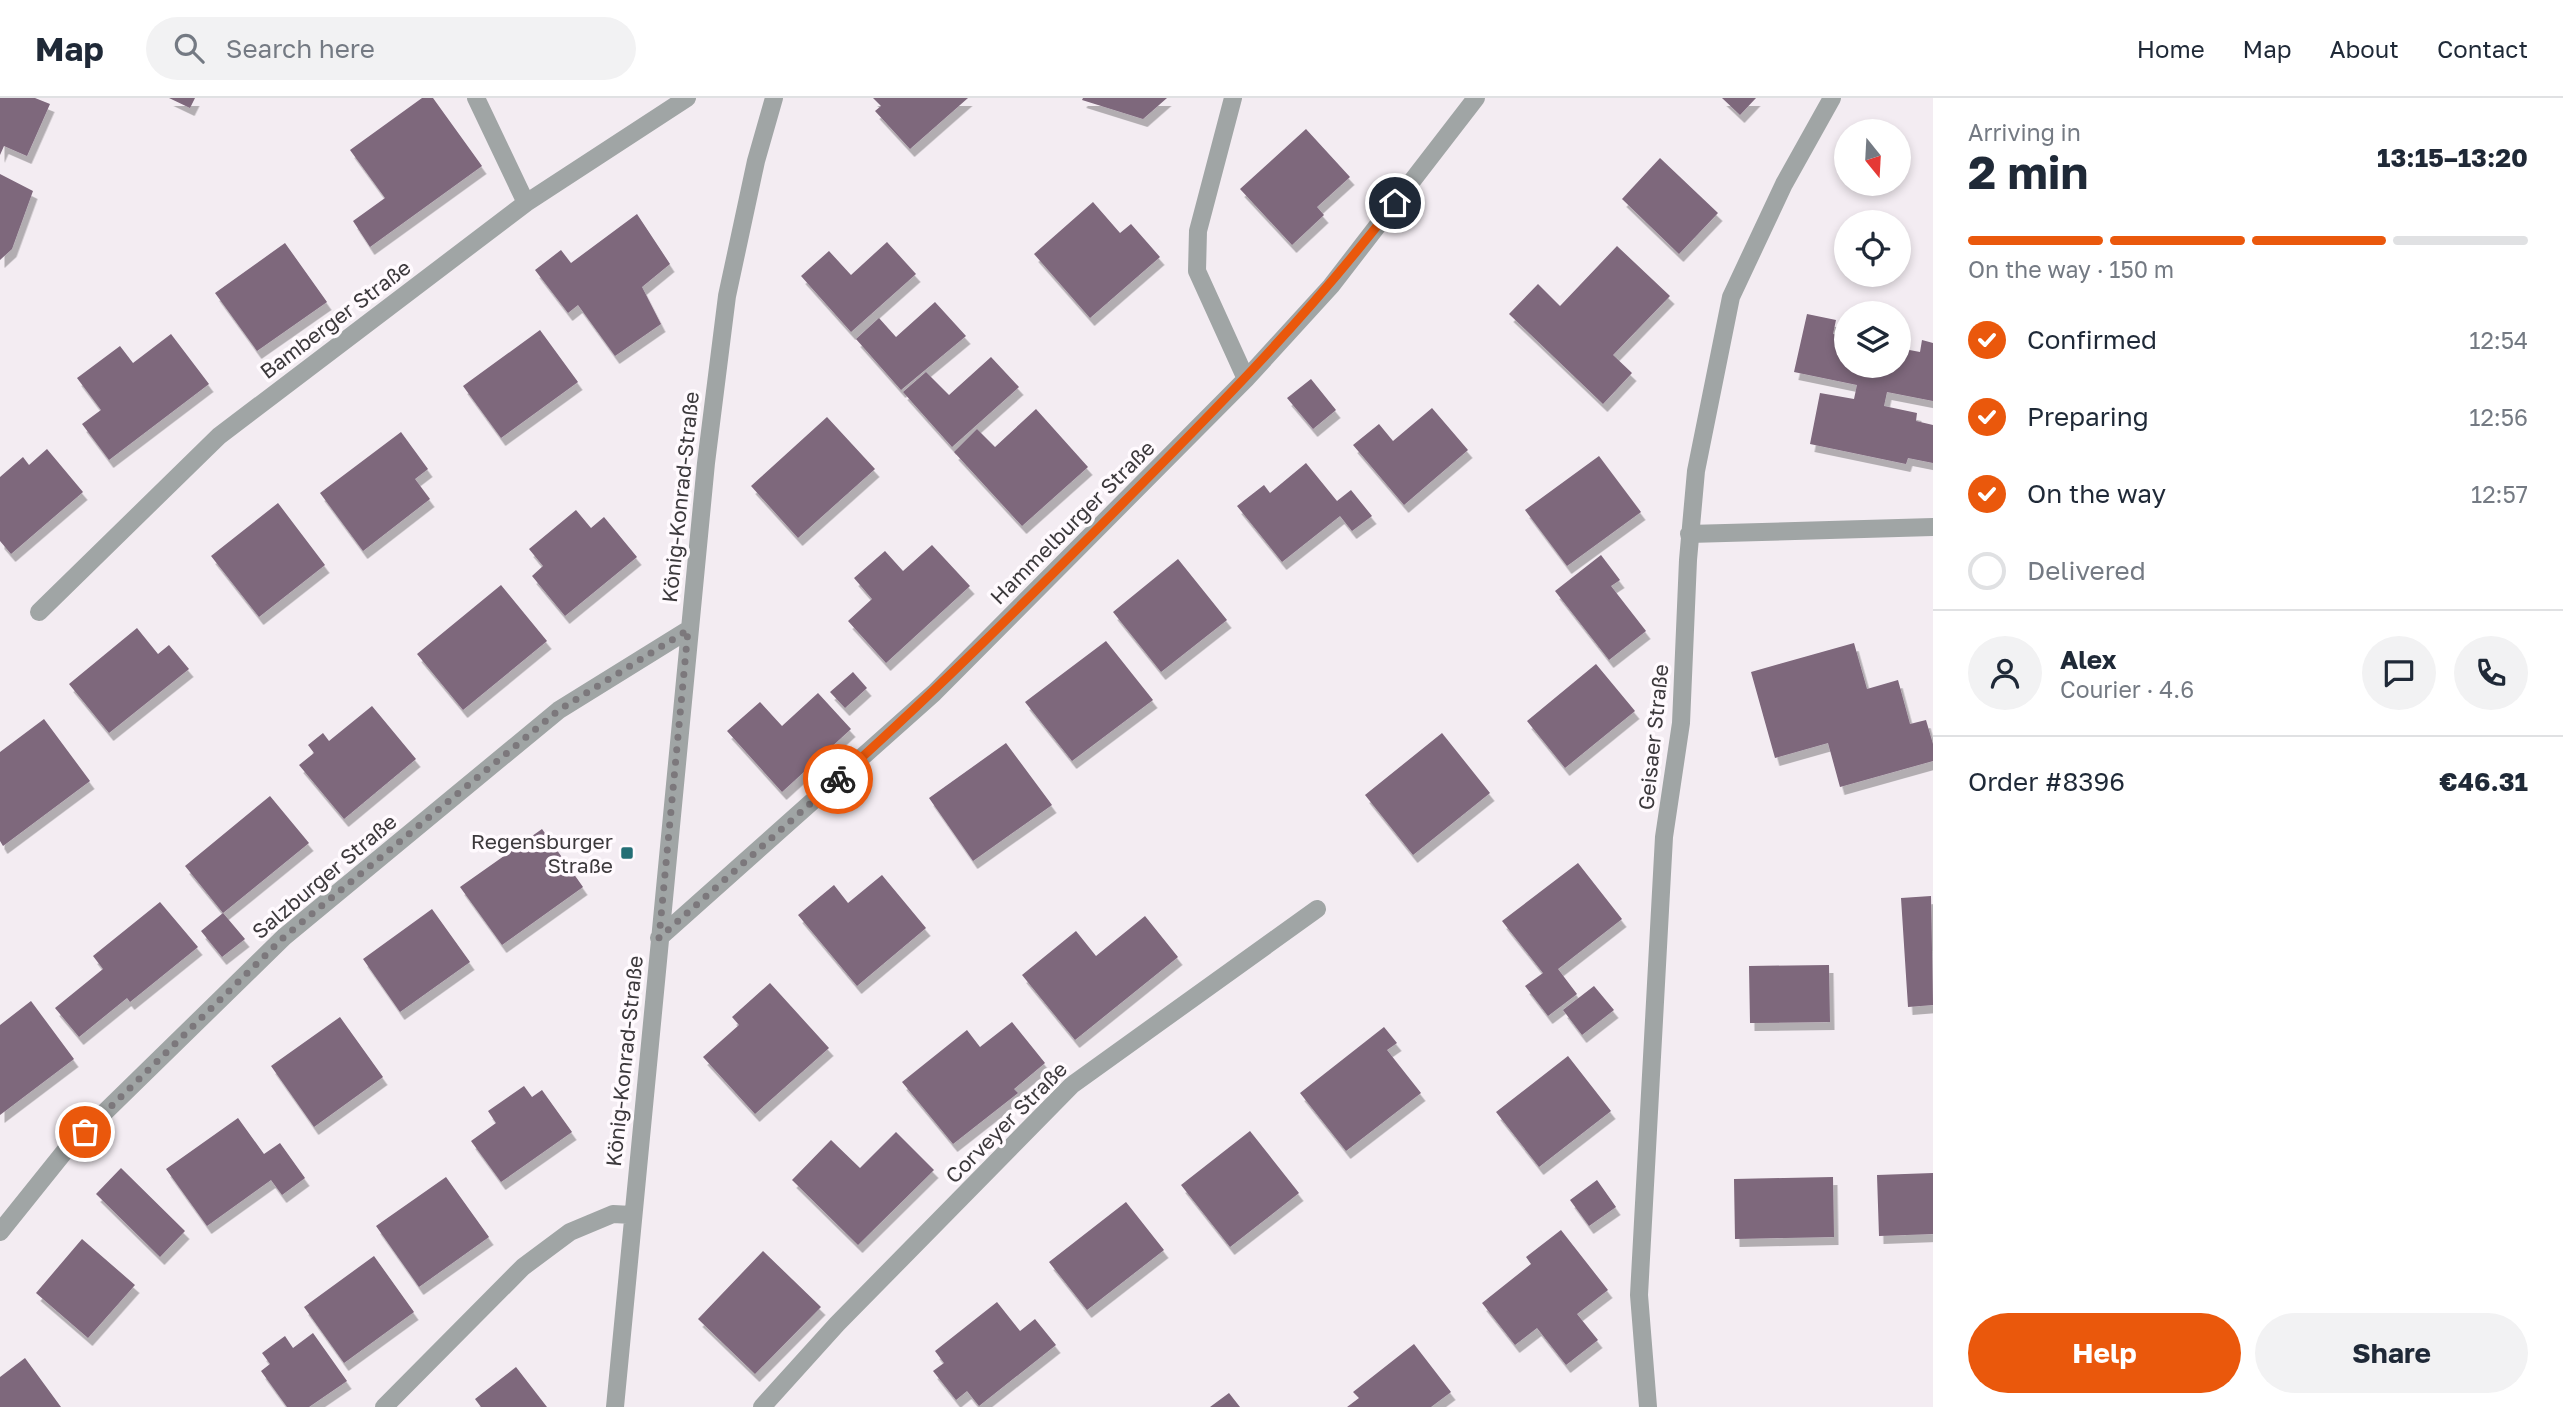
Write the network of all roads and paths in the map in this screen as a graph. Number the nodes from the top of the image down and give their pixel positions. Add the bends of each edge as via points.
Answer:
1 (475, 98) edge
2 (687, 98) edge
3 (774, 98) edge
4 (1233, 98) edge
5 (1476, 98) edge
6 (1832, 98) edge
7 (526, 204) junction
8 (1246, 379) junction
9 (1933, 527) edge
10 (1689, 534) junction
11 (40, 612) dead end
12 (688, 630) junction
13 (1317, 909) dead end
14 (659, 938) junction
15 (632, 1215) junction
16 (0, 1232) edge
17 (384, 1407) edge
18 (615, 1407) edge
19 (762, 1407) edge
20 (1648, 1407) edge

1 - 7 street
2 - 7 street, Bamberger Straße
3 - 12 street, König-Konrad-Straße via 727,296
4 - 8 street via 1198,231 1197,271
5 - 8 street, Hammelburger Straße via 1331,286
6 - 10 street, Geisaer Straße via 1784,184 1731,297 1696,471
7 - 11 street, Bamberger Straße via 219,436
8 - 14 street, Hammelburger Straße via 934,693
9 - 10 street
10 - 20 street, Geisaer Straße via 1681,723 1664,837 1639,1295
12 - 14 street, König-Konrad-Straße
12 - 16 street, Salzburger Straße via 559,710 284,937 65,1151
13 - 19 street, Corveyer Straße via 1072,1085 837,1324
14 - 15 street, König-Konrad-Straße
15 - 17 street via 613,1214 570,1231 523,1267
15 - 18 street, König-Konrad-Straße

